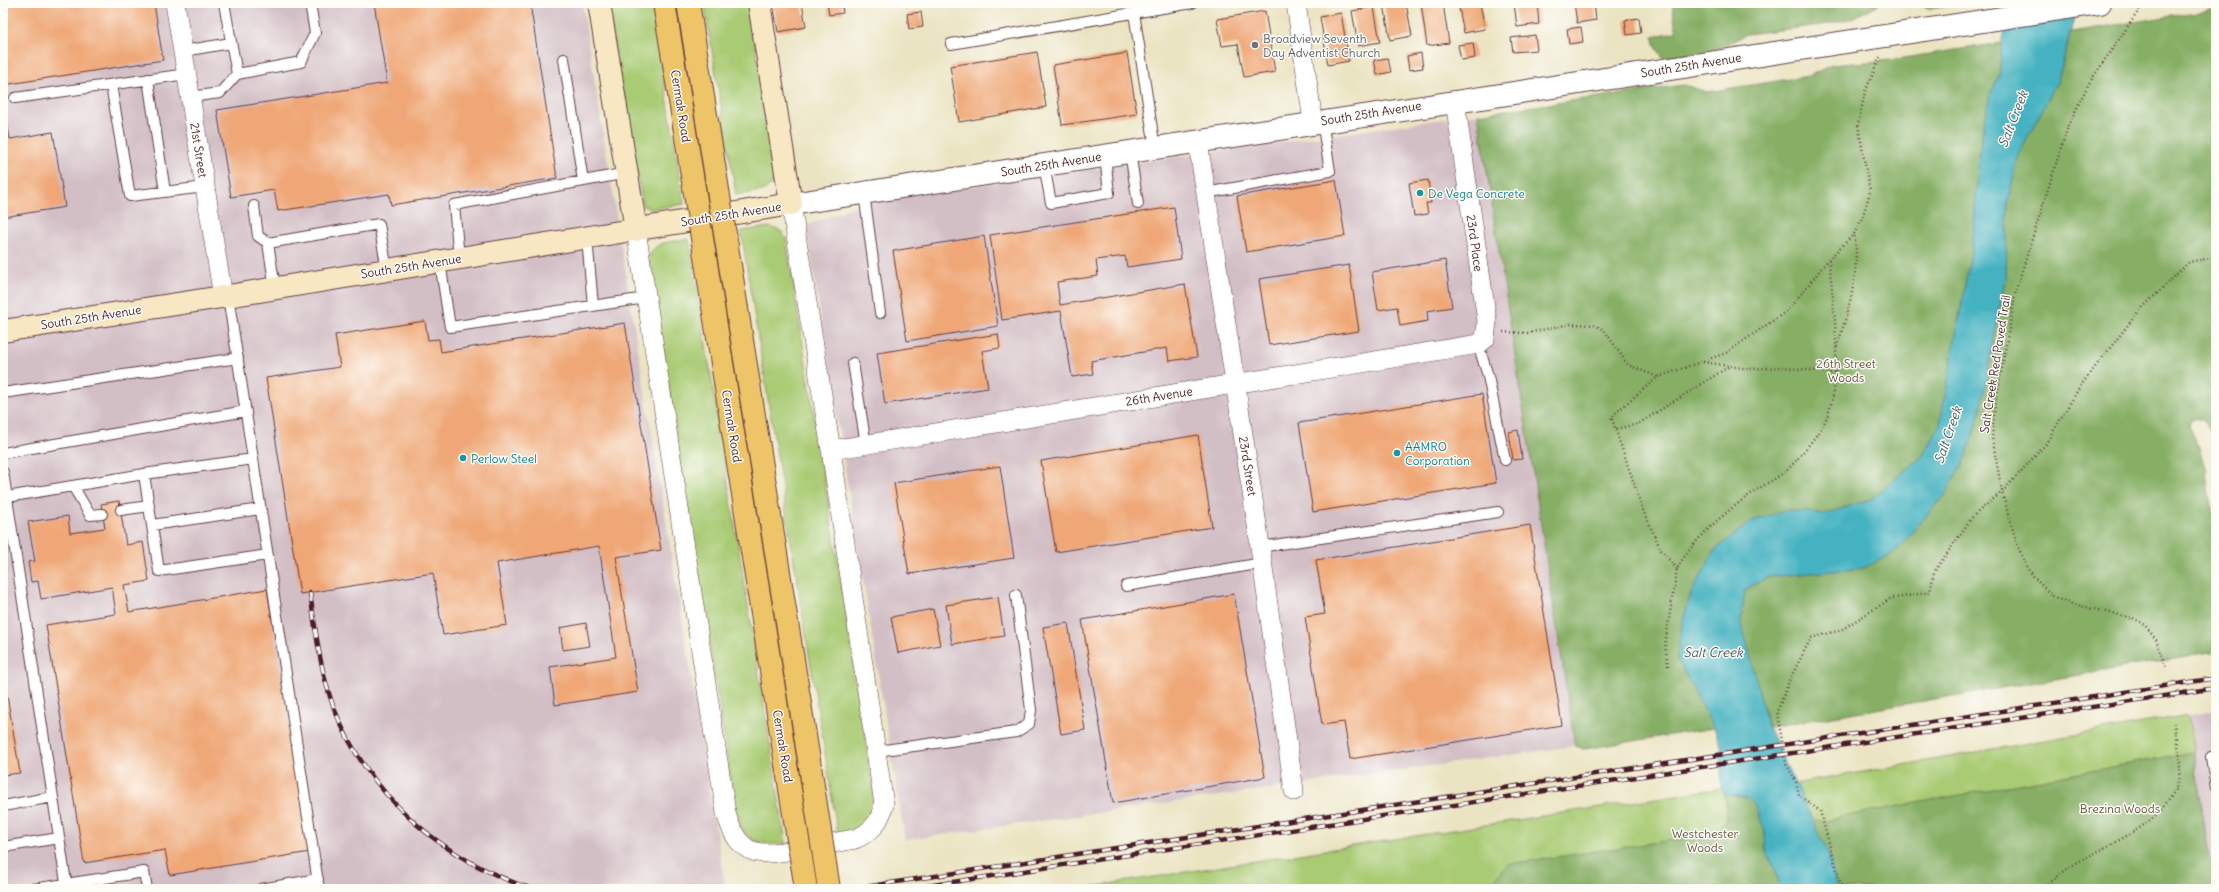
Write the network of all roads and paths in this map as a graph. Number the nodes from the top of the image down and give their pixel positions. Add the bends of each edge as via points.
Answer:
1 (175, 3) edge
2 (224, 3) edge
3 (310, 3) edge
4 (599, 3) edge
5 (664, 3) edge
6 (688, 3) edge
7 (759, 3) edge
8 (1192, 3) edge
9 (1296, 3) edge
10 (2100, 3) edge
11 (2144, 3) edge
12 (1134, 13) junction
13 (1890, 34) junction
14 (231, 43) junction
15 (951, 44) dead end
16 (183, 51) junction
17 (564, 59) dead end
18 (187, 74) junction
19 (237, 74) junction
20 (148, 79) junction
21 (111, 85) junction
22 (190, 97) junction
23 (15, 98) dead end
24 (1455, 101) junction
25 (1317, 122) junction
26 (1198, 142) junction
27 (1155, 148) junction
28 (1130, 152) junction
29 (1105, 156) junction
30 (1044, 165) junction
31 (627, 173) junction
32 (583, 181) junction
33 (205, 187) junction
34 (165, 192) junction
35 (864, 193) junction
36 (1205, 193) junction
37 (791, 204) junction
38 (1138, 204) dead end
39 (254, 206) dead end
40 (636, 230) junction
41 (1854, 234) junction
42 (587, 238) junction
43 (268, 244) junction
44 (2216, 257) edge
45 (1829, 259) junction
46 (450, 260) junction
47 (387, 270) junction
48 (275, 288) junction
49 (226, 296) junction
50 (646, 298) junction
51 (593, 306) junction
52 (880, 313) dead end
53 (3, 330) edge
54 (1483, 338) junction
55 (1836, 348) junction
56 (238, 358) junction
57 (1702, 362) junction
58 (853, 364) dead end
59 (1730, 366) junction
60 (1835, 373) junction
61 (1658, 377) junction
62 (1236, 384) junction
63 (3, 393) edge
64 (246, 412) junction
65 (1616, 429) junction
66 (866, 444) junction
67 (831, 450) junction
68 (3, 453) edge
69 (253, 459) junction
70 (1504, 460) dead end
71 (3, 472) edge
72 (144, 474) junction
73 (73, 486) junction
74 (2002, 492) junction
75 (7, 497) junction
76 (149, 506) junction
77 (261, 509) junction
78 (121, 510) dead end
79 (1498, 512) dead end
80 (102, 514) dead end
81 (152, 525) junction
82 (1262, 555) junction
83 (268, 556) junction
84 (1677, 569) junction
85 (1126, 586) dead end
86 (1016, 595) dead end
87 (1668, 666) dead end
88 (2166, 668) dead end
89 (2174, 723) dead end
90 (877, 751) junction
91 (2211, 757) dead end
92 (2216, 788) edge
93 (1294, 791) dead end
94 (53, 797) junction
95 (3, 806) edge
96 (59, 838) junction
97 (3, 847) edge
98 (318, 884) edge
99 (66, 887) edge
100 (33, 889) edge
101 (147, 889) edge
102 (261, 889) edge
103 (806, 889) edge
104 (829, 889) edge
105 (1842, 889) edge
106 (2041, 889) edge

1 - 16 street, 21st Street
2 - 14 lane
3 - 19 lane via 315,32 301,62
4 - 31 main road
5 - 103 main road, Cermak Road, bridge
6 - 104 main road, Cermak Road, bridge
7 - 37 main road
8 - 12 lane
9 - 25 street
10 - 13 street, South 25th Avenue
11 - 74 path, Salt Creek Red Paved Trail via 2089,83 2068,126 2016,290 1995,406 1992,437
12 - 15 lane
12 - 27 lane
13 - 24 street, South 25th Avenue
13 - 41 path via 1865,92 1858,125 1870,192 1862,219
14 - 16 lane
14 - 19 lane
16 - 18 street, 21st Street
17 - 32 lane
18 - 20 lane
18 - 22 street, 21st Street
19 - 22 lane via 220,93
20 - 21 lane
20 - 34 lane
21 - 23 lane
21 - 34 lane via 130,196
22 - 33 street, 21st Street
24 - 25 street, South 25th Avenue
24 - 54 street, 23rd Place via 1487,321
25 - 26 street, South 25th Avenue
25 - 36 lane via 1330,171
26 - 27 street, South 25th Avenue
26 - 36 street, 23rd Street
27 - 28 street, South 25th Avenue
28 - 29 street, South 25th Avenue
28 - 38 lane
29 - 30 street, South 25th Avenue
29 - 30 lane via 1109,193 1051,202
30 - 35 street, South 25th Avenue
31 - 32 lane
31 - 40 main road
32 - 46 lane via 454,205
33 - 34 lane
33 - 49 street, 21st Street
35 - 37 street, South 25th Avenue
35 - 52 lane
36 - 62 street, 23rd Street
37 - 40 main road, South 25th Avenue
37 - 67 street
39 - 43 lane via 258,236
40 - 42 main road, South 25th Avenue
40 - 50 street
41 - 45 path
41 - 55 path via 1855,275
42 - 46 main road, South 25th Avenue
42 - 51 lane
43 - 47 lane via 379,224
43 - 48 lane
44 - 74 path via 2188,262 2139,311 2081,385 2044,445
45 - 55 path
45 - 57 path via 1787,311 1726,353
46 - 47 main road, South 25th Avenue
46 - 51 lane via 450,327
47 - 48 main road, South 25th Avenue
48 - 49 main road, South 25th Avenue
49 - 53 main road, South 25th Avenue
49 - 56 lane
50 - 51 lane
50 - 90 street via 726,813 735,838 749,850 767,854 855,839 868,834 876,826 884,805
54 - 61 path via 1571,324 1594,325 1604,330 1628,365
54 - 62 street, 26th Avenue
54 - 70 lane
55 - 60 path
56 - 63 lane
56 - 64 lane
57 - 59 path
57 - 61 path
58 - 66 lane
59 - 60 path via 1749,369 1782,367
59 - 65 path via 1638,424
60 - 84 path via 1830,405 1822,426 1809,443 1787,470 1730,508 1682,558
61 - 65 path via 1614,414 1612,419
62 - 66 street, 26th Avenue
62 - 82 street, 23rd Street
64 - 68 lane
64 - 69 lane
65 - 84 path via 1643,510 1661,550
66 - 67 street, 26th Avenue
67 - 90 street
69 - 72 lane
69 - 77 lane
71 - 75 lane
72 - 73 lane
72 - 76 lane
73 - 75 lane
73 - 80 lane via 90,516
74 - 88 path, Salt Creek Red Paved Trail via 2017,544 2027,568 2040,584 2055,598 2133,618 2146,625 2156,640
74 - 105 path via 1973,516 1934,572 1930,592 1890,598 1841,630 1811,638 1790,679 1777,712 1786,764 1796,781 1799,795 1820,811
75 - 94 lane
76 - 78 lane
76 - 81 lane
77 - 81 lane
77 - 83 lane
79 - 82 lane
81 - 83 lane via 159,571
82 - 85 lane
82 - 93 street, 23rd Street
83 - 98 lane
84 - 87 path via 1664,644
86 - 90 lane via 1031,710 1029,724 1016,732
89 - 106 path via 2180,757 2174,794 2139,828 2078,862
91 - 92 lane
94 - 95 lane
94 - 96 lane
96 - 97 lane
96 - 99 lane
98 - 102 lane
99 - 100 lane
99 - 101 lane via 144,872

